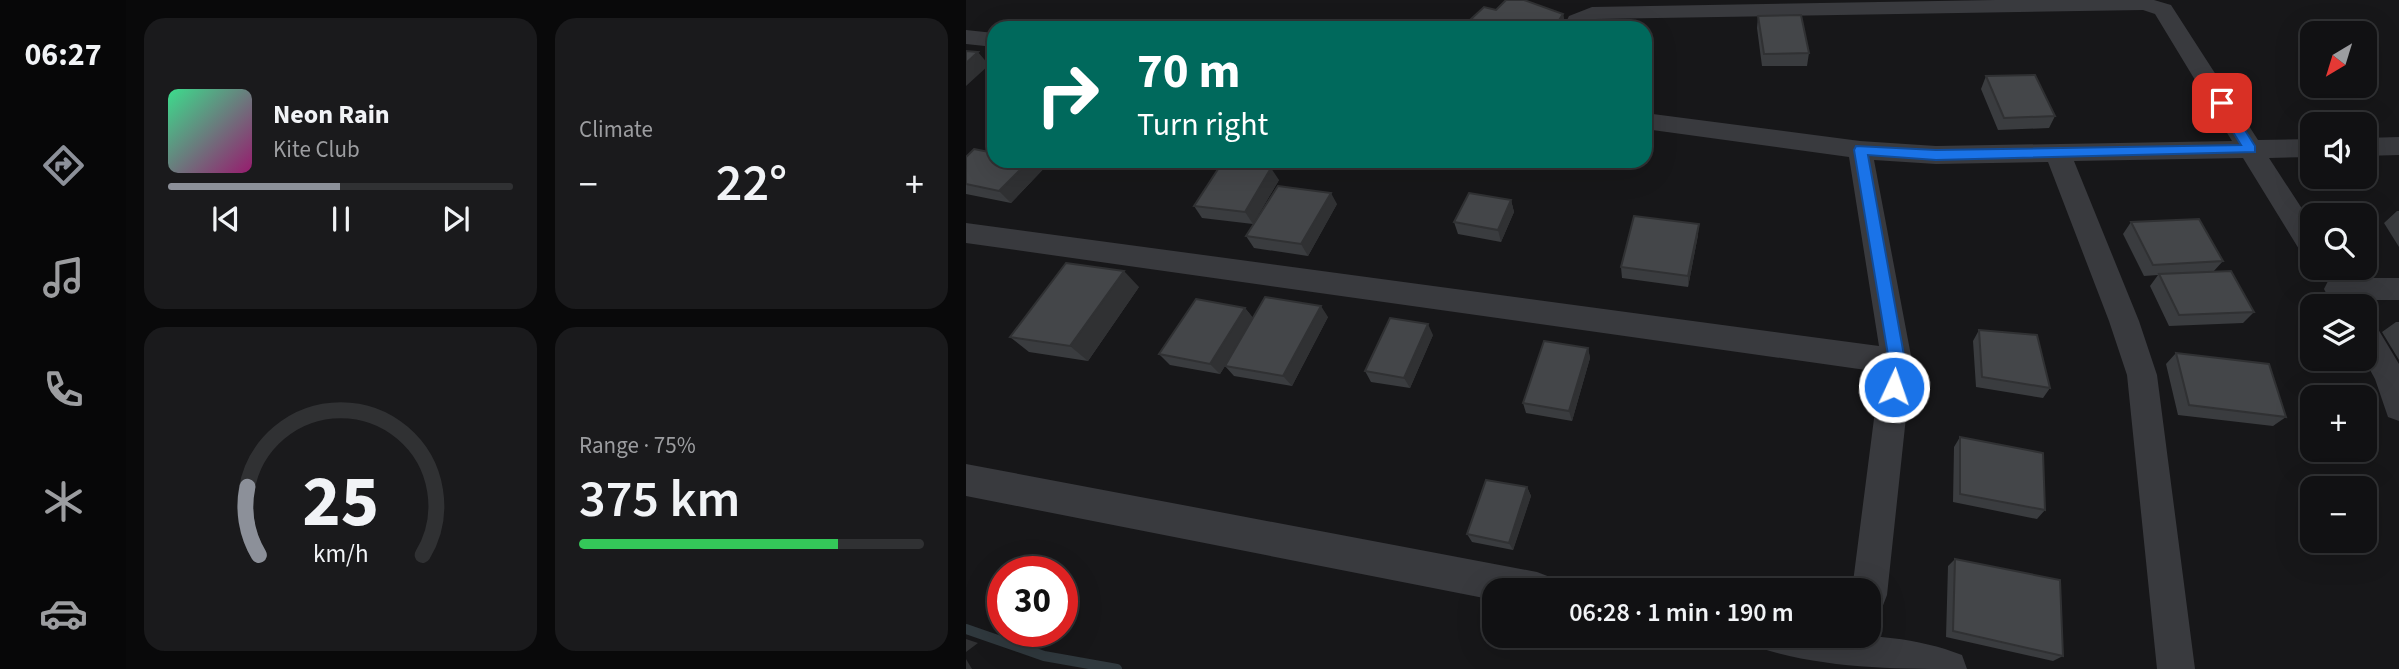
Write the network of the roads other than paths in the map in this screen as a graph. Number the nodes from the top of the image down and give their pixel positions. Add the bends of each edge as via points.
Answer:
1 (1577, 21) edge
2 (966, 37) edge
3 (987, 39) edge
4 (1652, 122) edge
5 (2399, 146) edge
6 (2377, 147) edge
7 (2300, 148) edge
8 (2251, 149) junction
9 (1860, 150) junction
10 (2058, 154) junction
11 (2300, 228) edge
12 (966, 233) edge
13 (2337, 288) edge
14 (2399, 289) edge
15 (2377, 354) edge
16 (1897, 361) junction
17 (2399, 407) edge
18 (966, 480) edge
19 (1871, 578) edge
20 (1482, 580) edge
21 (1877, 648) edge
22 (1948, 669) edge
23 (2176, 669) edge

1 - 8 street via 1592,13 2145,4 2163,10
2 - 3 street
4 - 9 street
5 - 6 street
7 - 8 street
8 - 10 street
8 - 11 street
9 - 10 street
9 - 16 street
10 - 23 street via 2142,375
12 - 16 street
13 - 14 street
15 - 17 street via 2390,376
16 - 19 street
18 - 20 street
21 - 22 street

